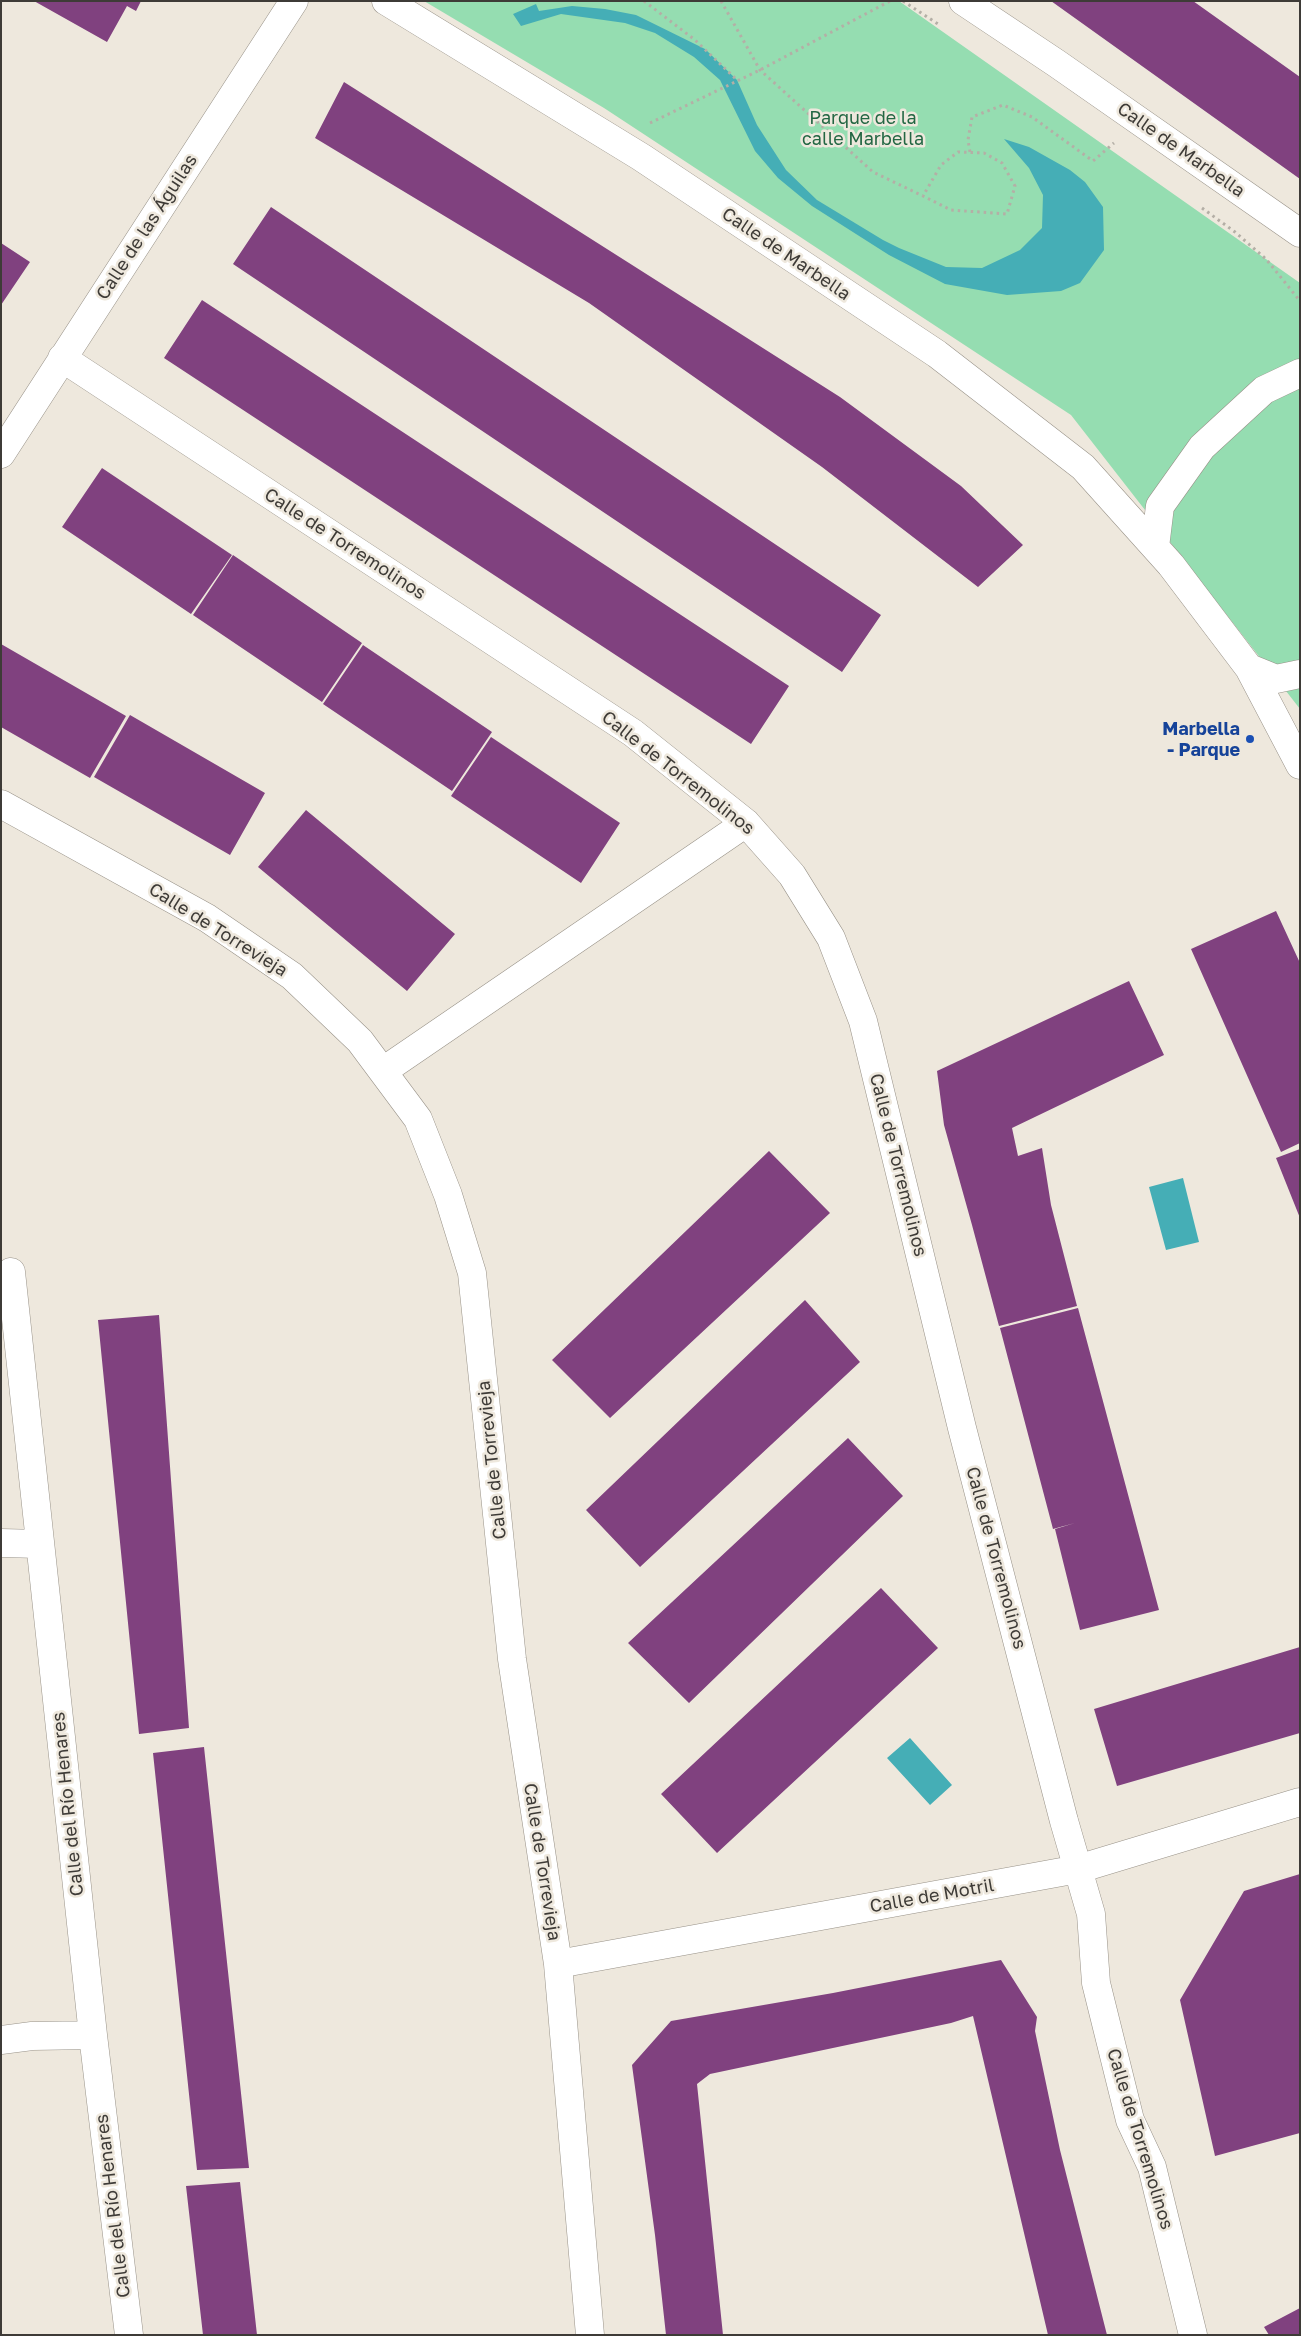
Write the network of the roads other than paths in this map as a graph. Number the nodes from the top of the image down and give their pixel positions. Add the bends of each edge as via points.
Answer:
1 (294, 1) edge
2 (386, 1) edge
3 (963, 1) edge
4 (1300, 233) edge
5 (62, 358) junction
6 (1300, 373) edge
7 (1, 454) edge
8 (1155, 547) junction
9 (1249, 668) junction
10 (1300, 674) edge
11 (1300, 765) edge
12 (1, 804) edge
13 (746, 823) junction
14 (383, 1071) junction
15 (10, 1272) dead end
16 (1, 1543) edge
17 (40, 1544) junction
18 (1300, 1802) edge
19 (1078, 1869) junction
20 (558, 1964) junction
21 (93, 2035) junction
22 (1, 2040) edge
23 (129, 2335) edge
24 (590, 2335) edge
25 (1193, 2335) edge

1 - 5 street, Calle de las Águilas
2 - 8 street, Calle de Marbella via 614,141 937,354 1084,467
3 - 4 street, Calle de Marbella
5 - 7 street, Calle de las Águilas
5 - 13 street, Calle de Torremolinos via 633,733
6 - 8 street via 1264,390 1202,447 1160,506
8 - 9 street, Calle de Marbella
9 - 10 street via 1276,679
9 - 11 street, Calle de Marbella
12 - 14 street, Calle de Torrevieja via 207,918 292,976 360,1041
13 - 14 street
13 - 19 street, Calle de Torremolinos via 792,875 831,938 863,1021 962,1428
14 - 20 street, Calle de Torrevieja via 418,1119 448,1195 472,1273 512,1659
15 - 17 street, Calle del Río Henares
16 - 17 street
17 - 21 street, Calle del Río Henares
18 - 19 street, Calle de Motril
19 - 20 street, Calle de Motril
19 - 25 street, Calle de Torremolinos via 1091,1914 1096,1983 1130,2120 1152,2167
20 - 24 street, Calle de Torrevieja
21 - 22 street
21 - 23 street, Calle del Río Henares

